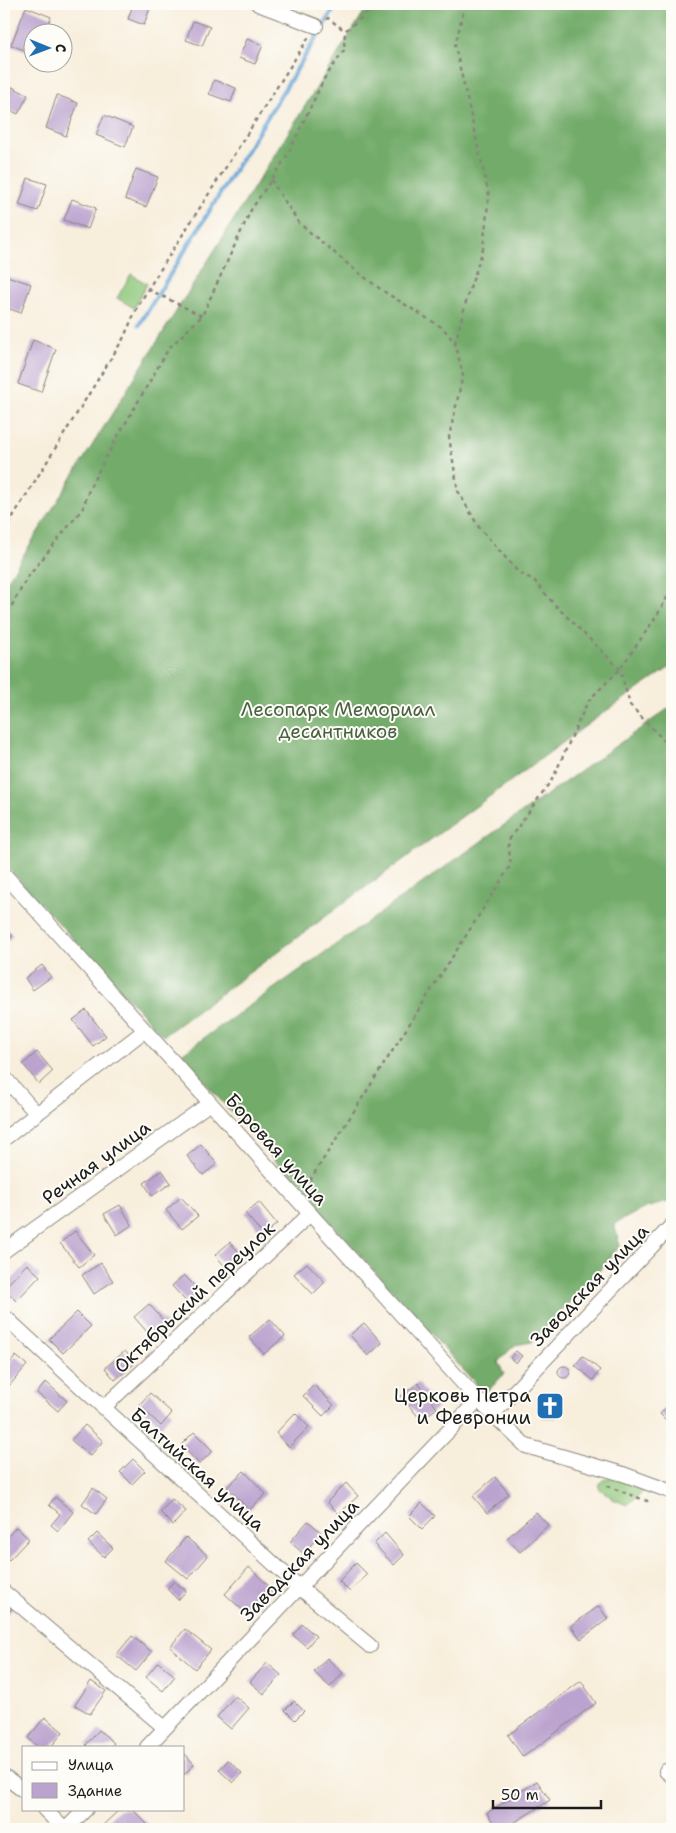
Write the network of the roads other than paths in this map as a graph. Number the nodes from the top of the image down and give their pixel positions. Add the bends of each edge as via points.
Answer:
1 (258, 4) edge
2 (316, 26) road end
3 (4, 874) edge
4 (144, 1031) junction
5 (4, 1077) edge
6 (210, 1103) junction
7 (37, 1114) junction
8 (4, 1139) edge
9 (310, 1214) junction
10 (672, 1225) edge
11 (4, 1251) edge
12 (4, 1316) edge
13 (478, 1400) junction
14 (103, 1408) junction
15 (492, 1414) junction
16 (672, 1492) edge
17 (299, 1587) junction
18 (4, 1592) edge
19 (370, 1646) dead end
20 (165, 1728) junction
21 (148, 1746) edge
22 (4, 1776) edge
23 (22, 1790) edge
24 (45, 1810) edge
25 (85, 1810) edge
26 (65, 1829) edge

1 - 2 street
3 - 4 street, Боровая улица
4 - 6 street, Боровая улица
4 - 7 street
5 - 7 street
6 - 9 street, Боровая улица
6 - 11 street, Речная улица
7 - 8 street
9 - 13 street, Боровая улица
9 - 14 street, Октябрьский переулок
10 - 15 street, Заводская улица
12 - 14 street, Балтийская улица
13 - 15 street, Боровая улица
13 - 17 street, Заводская улица
14 - 17 street, Балтийская улица
15 - 16 street, Боровая улица via 526,1446 624,1474
17 - 19 street, Балтийская улица
17 - 20 street, Заводская улица
18 - 20 street
20 - 21 street, Заводская улица
22 - 23 street
24 - 26 street
25 - 26 street

